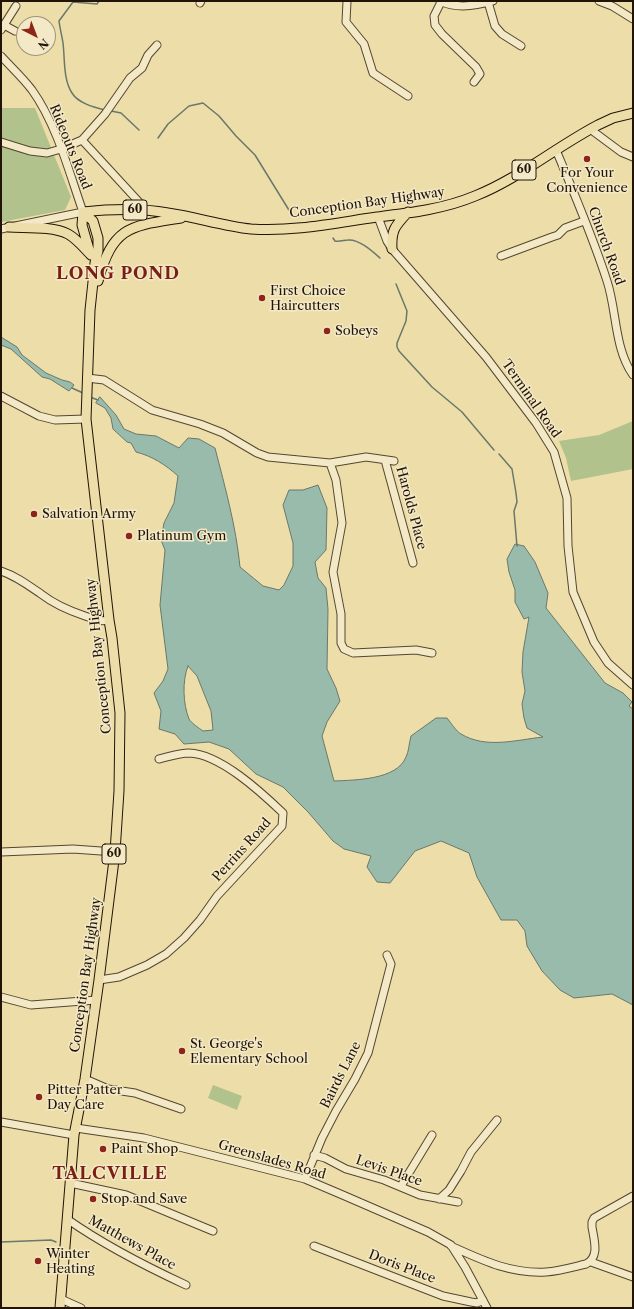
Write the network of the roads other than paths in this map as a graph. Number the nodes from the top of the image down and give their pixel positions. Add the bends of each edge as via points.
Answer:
1 (347, 1) edge
2 (441, 1) edge
3 (599, 1) edge
4 (491, 2) edge
5 (16, 6) dead end
6 (633, 19) edge
7 (2, 28) edge
8 (15, 31) dead end
9 (157, 45) dead end
10 (521, 46) dead end
11 (1, 56) edge
12 (474, 82) dead end
13 (408, 96) dead end
14 (633, 113) edge
15 (590, 129) junction
16 (82, 140) junction
17 (1, 142) edge
18 (61, 149) junction
19 (556, 150) junction
20 (633, 157) edge
21 (138, 210) junction
22 (83, 212) junction
23 (408, 212) junction
24 (187, 217) junction
25 (378, 217) junction
26 (584, 220) junction
27 (5, 228) edge
28 (392, 249) junction
29 (500, 256) dead end
30 (93, 259) junction
31 (92, 303) junction
32 (633, 375) edge
33 (87, 380) junction
34 (1, 396) edge
35 (86, 419) junction
36 (385, 460) junction
37 (394, 461) dead end
38 (330, 463) junction
39 (413, 563) dead end
40 (1, 571) edge
41 (109, 620) junction
42 (432, 653) dead end
43 (633, 684) edge
44 (159, 759) dead end
45 (1, 852) edge
46 (115, 852) junction
47 (387, 955) dead end
48 (99, 980) junction
49 (1, 996) edge
50 (96, 1000) junction
51 (85, 1079) junction
52 (181, 1109) dead end
53 (497, 1120) dead end
54 (1, 1122) edge
55 (75, 1132) junction
56 (432, 1135) dead end
57 (314, 1155) junction
58 (305, 1179) junction
59 (70, 1182) junction
60 (401, 1186) junction
61 (633, 1196) edge
62 (439, 1199) junction
63 (458, 1202) dead end
64 (67, 1219) junction
65 (213, 1231) dead end
66 (451, 1245) junction
67 (314, 1246) dead end
68 (591, 1262) junction
69 (633, 1277) edge
70 (186, 1285) dead end
71 (482, 1300) junction
72 (60, 1303) edge
73 (81, 1308) edge
74 (487, 1308) edge

1 - 13 street via 346,22 364,44 373,73
2 - 4 street via 454,6
2 - 12 street via 434,16 435,25 476,67 480,74
3 - 6 street
4 - 10 street via 495,26 502,34
5 - 7 street
7 - 8 street
9 - 16 street via 148,55 142,68 130,78 105,114
11 - 18 street, Rideouts Road via 32,90 46,113
14 - 15 main road, Conception Bay Highway / 60 via 613,118
15 - 19 main road, Conception Bay Highway / 60
15 - 20 street via 621,152
16 - 18 street
16 - 21 street via 139,202
17 - 18 street via 30,151 47,153
18 - 22 street, Rideouts Road
19 - 23 main road, Conception Bay Highway / 60 via 476,196 446,206
19 - 26 street, Church Road
21 - 22 main road, Conception Bay Highway / 60
21 - 24 main road, Conception Bay Highway / 60
22 - 27 street
22 - 30 main road, Conception Bay Highway / 60 via 82,225
23 - 25 main road, Conception Bay Highway / 60
23 - 28 main road via 393,231
24 - 25 main road, Conception Bay Highway / 60 via 239,227 269,229
24 - 31 main road via 144,224 122,234 104,260
25 - 28 street, Terminal Road
26 - 29 street via 565,228 558,235
26 - 32 street, Church Road via 608,282 622,351
27 - 30 main road via 61,231 68,234
28 - 43 street, Terminal Road via 486,357 536,422 554,452 567,498 568,546 573,592 594,642 608,663
30 - 31 main road, Conception Bay Highway / 60
31 - 33 main road, Conception Bay Highway / 60
33 - 35 main road, Conception Bay Highway / 60
33 - 38 street via 104,380 152,410 223,433 268,457
34 - 35 street via 39,416 55,420
35 - 41 main road, Conception Bay Highway / 60
36 - 37 street
36 - 38 street via 366,457
36 - 39 street, Harolds Place
38 - 42 street via 336,480 342,523 333,572 341,614 341,643 344,649 353,653 416,650
40 - 41 street via 71,611 97,620
41 - 46 main road, Conception Bay Highway / 60 via 120,712
44 - 48 street, Perrins Road via 188,753 205,756 225,766 265,795 283,814 282,826 217,896 184,938 166,954 119,977
45 - 46 street via 73,849
46 - 48 main road, Conception Bay Highway / 60
47 - 57 street, Bairds Lane via 391,964 368,1053
48 - 50 main road, Conception Bay Highway / 60
49 - 50 street via 31,1005
50 - 51 main road, Conception Bay Highway / 60
51 - 52 street via 108,1089 135,1093
51 - 55 main road, Conception Bay Highway / 60
53 - 62 street via 471,1152 461,1171
54 - 55 street, Greenslades Road
55 - 58 street, Greenslades Road via 144,1138
55 - 59 main road, Conception Bay Highway / 60
56 - 60 street
57 - 58 street, Bairds Lane
57 - 60 street, Levis Place via 346,1169
58 - 66 street, Greenslades Road via 421,1229
59 - 64 main road, Conception Bay Highway / 60
59 - 65 street via 126,1194
60 - 62 street, Levis Place via 420,1195
61 - 68 street via 594,1218 592,1227 595,1254
62 - 63 street, Levis Place
64 - 70 street, Matthews Place via 128,1256
64 - 72 main road, Conception Bay Highway / 60
66 - 68 street via 493,1264 516,1271 548,1272
66 - 71 street, Greenslades Road
67 - 71 street, Doris Place via 443,1296 471,1302
68 - 69 street
71 - 74 street, Greenslades Road
72 - 73 street

